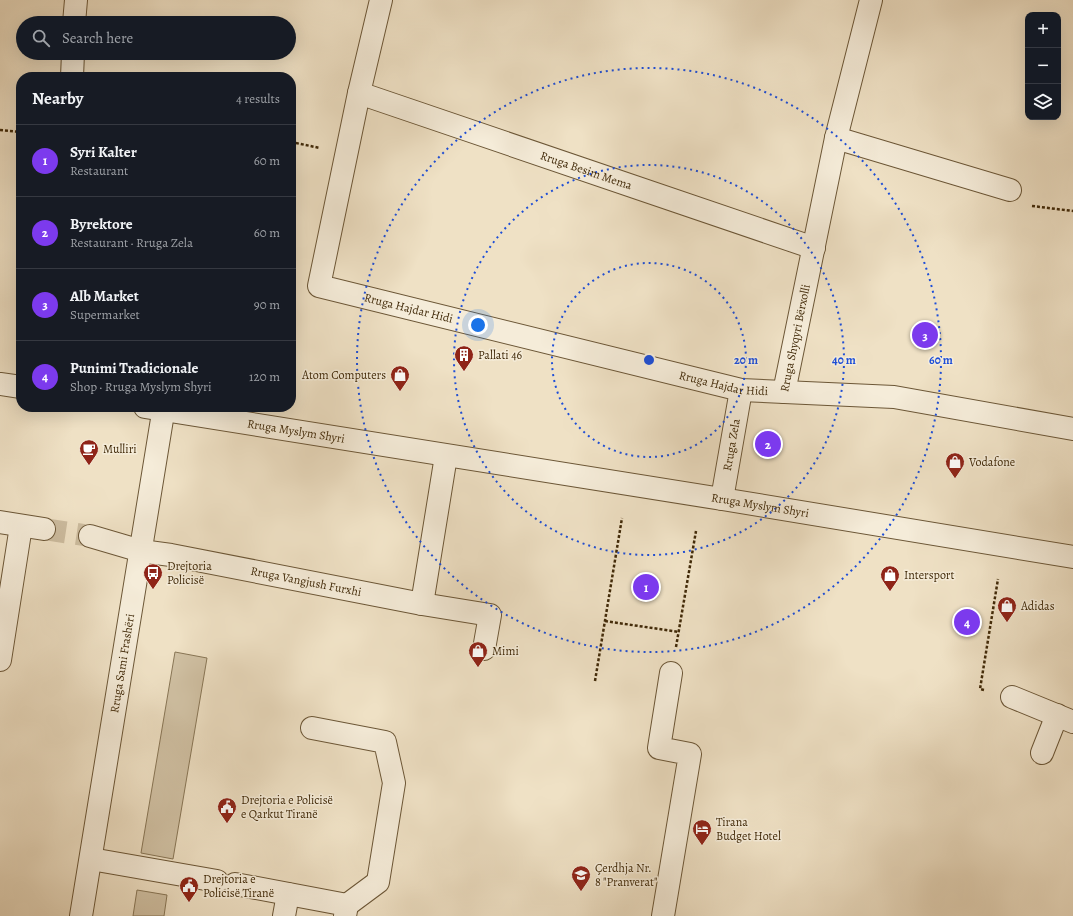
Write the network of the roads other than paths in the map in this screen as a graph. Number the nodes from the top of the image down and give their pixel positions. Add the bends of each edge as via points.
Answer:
1 (76, 0) edge
2 (381, 0) edge
3 (871, 0) edge
4 (75, 16) edge
5 (73, 60) edge
6 (72, 72) edge
7 (359, 93) junction
8 (836, 138) junction
9 (1010, 190) dead end
10 (814, 248) junction
11 (0, 384) edge
12 (16, 386) edge
13 (741, 390) junction
14 (784, 392) junction
15 (157, 412) edge
16 (181, 412) edge
17 (1073, 428) edge
18 (446, 456) junction
19 (722, 499) junction
20 (0, 522) edge
21 (21, 526) junction
22 (44, 529) tunnel mouth
23 (90, 536) tunnel mouth
24 (140, 551) junction
25 (1073, 557) edge
26 (422, 604) junction
27 (484, 649) dead end
28 (0, 660) edge
29 (671, 673) road end
30 (1012, 697) road end
31 (1065, 719) edge
32 (312, 728) dead end
33 (1042, 753) dead end
34 (91, 859) junction
35 (288, 894) junction
36 (346, 911) edge
37 (82, 916) edge
38 (284, 916) edge
39 (663, 916) edge

1 - 4 street
2 - 7 street, Rruga Hajdar Hidi
3 - 8 street, Rruga Shyqyri Bërxolli
5 - 6 street
7 - 10 street, Rruga Besim Mema
7 - 13 street, Rruga Hajdar Hidi via 319,286
8 - 9 street
8 - 10 street, Rruga Shyqyri Bërxolli
10 - 14 street, Rruga Shyqyri Bërxolli
11 - 12 street
13 - 14 street, Rruga Hajdar Hidi
13 - 19 street, Rruga Zela
14 - 17 street, Rruga Shyqyri Bërxolli via 894,397
15 - 24 street, Rruga Sami Frashëri
16 - 18 street, Rruga Myslym Shyri
18 - 19 street, Rruga Myslym Shyri
18 - 26 street
19 - 25 street, Rruga Myslym Shyri
20 - 21 street
21 - 22 street
21 - 28 street
23 - 24 street, Rruga Vangjush Furxhi
24 - 26 street, Rruga Vangjush Furxhi
24 - 34 street, Rruga Sami Frashëri
26 - 27 street, Rruga Vangjush Furxhi via 490,615
29 - 39 street via 659,748 690,754
30 - 31 street
31 - 33 street
32 - 36 street via 385,742 394,783 378,882
34 - 35 street
34 - 37 street, Rruga Sami Frashëri
35 - 36 street
35 - 38 street

